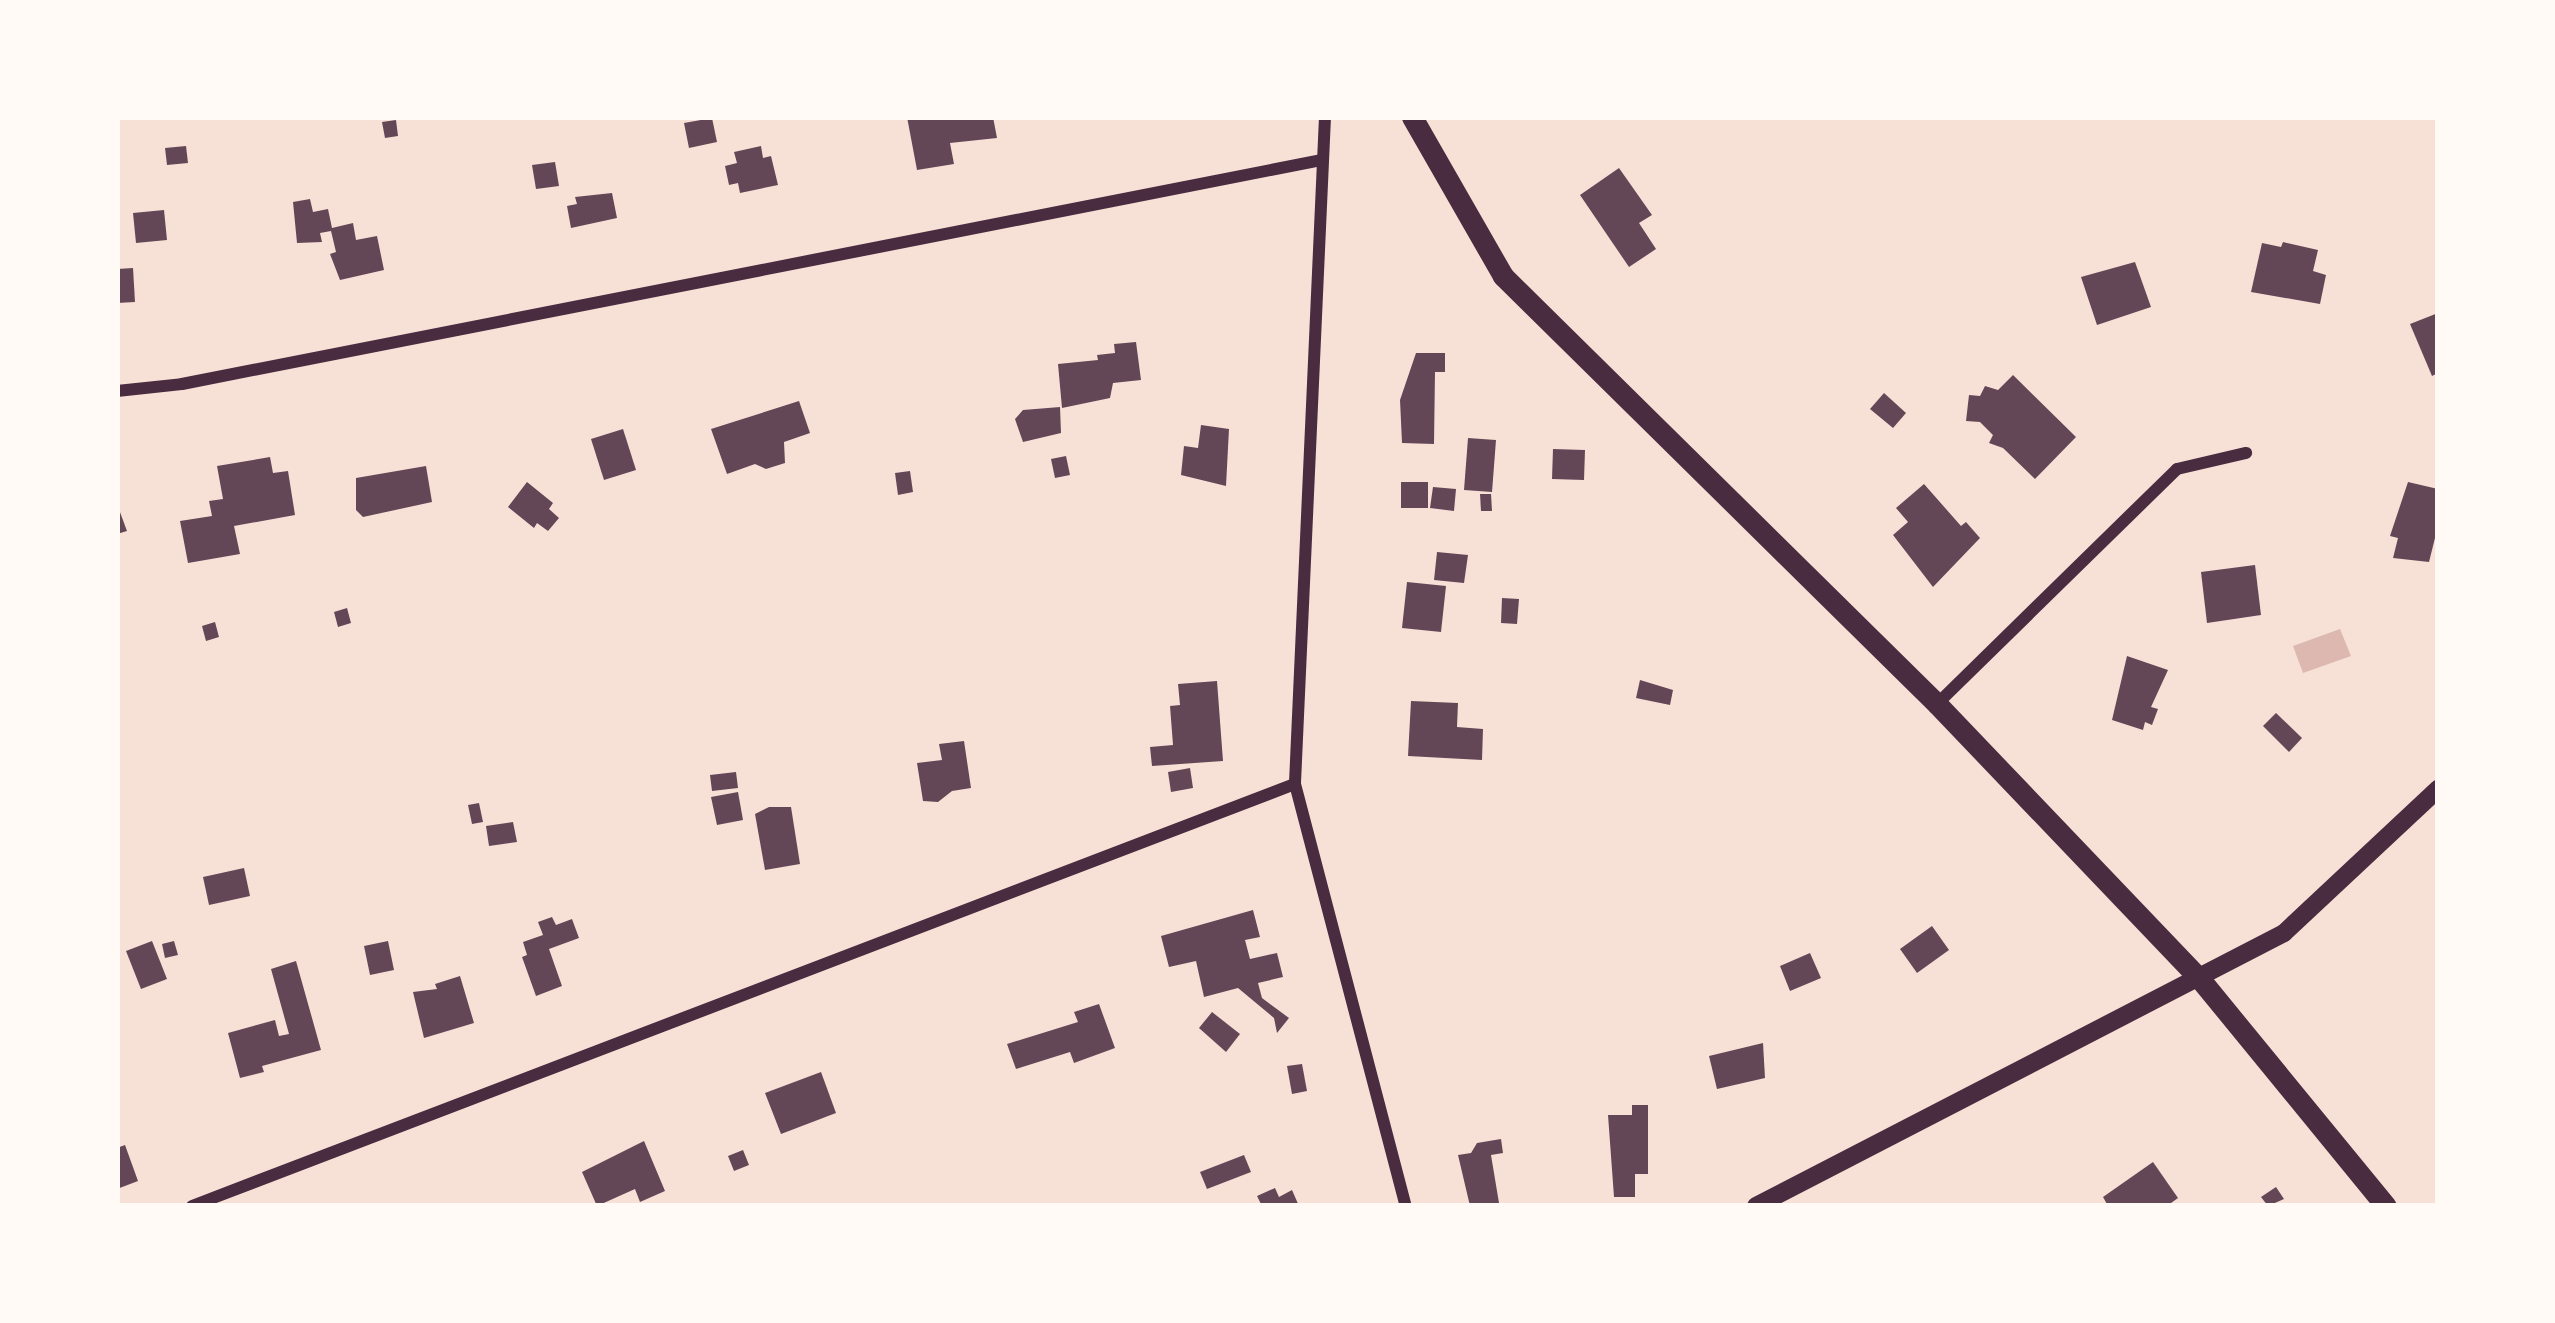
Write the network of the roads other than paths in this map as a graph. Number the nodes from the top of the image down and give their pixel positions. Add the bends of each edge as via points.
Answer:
1 (1325, 117) edge
2 (1412, 117) edge
3 (1322, 160) junction
4 (117, 391) edge
5 (2246, 453) dead end
6 (1936, 704) junction
7 (1295, 784) junction
8 (2438, 789) edge
9 (2200, 979) junction
10 (192, 1206) edge
11 (1406, 1206) edge
12 (1756, 1206) edge
13 (2386, 1206) edge

1 - 3 street
2 - 6 main road via 1503,276
3 - 4 street
3 - 7 street
5 - 6 street via 2177,469
6 - 9 main road
7 - 10 street
7 - 11 street
8 - 9 street via 2284,933
9 - 12 street
9 - 13 main road

